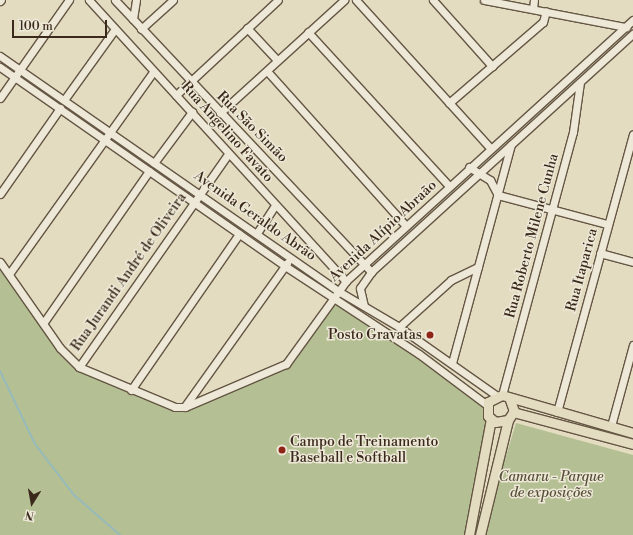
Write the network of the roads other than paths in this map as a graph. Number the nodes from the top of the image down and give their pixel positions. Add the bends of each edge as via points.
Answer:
1 (69, 0) edge
2 (89, 0) edge
3 (115, 0) edge
4 (136, 0) edge
5 (173, 0) edge
6 (278, 0) edge
7 (356, 0) edge
8 (433, 0) edge
9 (484, 0) edge
10 (534, 0) edge
11 (342, 1) edge
12 (533, 9) junction
13 (546, 11) junction
14 (133, 19) junction
15 (633, 20) edge
16 (626, 27) junction
17 (247, 28) junction
18 (115, 29) junction
19 (141, 29) junction
20 (308, 32) junction
21 (632, 36) edge
22 (0, 56) edge
23 (277, 60) junction
24 (492, 66) junction
25 (0, 67) edge
26 (20, 70) junction
27 (154, 71) junction
28 (267, 71) junction
29 (15, 77) junction
30 (580, 82) junction
31 (190, 83) junction
32 (176, 95) junction
33 (0, 98) edge
34 (64, 100) junction
35 (449, 103) junction
36 (60, 108) junction
37 (192, 112) junction
38 (220, 112) junction
39 (110, 133) junction
40 (633, 134) edge
41 (105, 139) junction
42 (511, 144) junction
43 (490, 148) junction
44 (228, 154) junction
45 (154, 163) junction
46 (469, 167) junction
47 (149, 170) junction
48 (478, 176) junction
49 (449, 186) junction
50 (0, 194) edge
51 (498, 195) junction
52 (197, 198) junction
53 (275, 205) junction
54 (553, 210) junction
55 (607, 224) junction
56 (405, 225) junction
57 (257, 233) junction
58 (239, 234) junction
59 (600, 253) junction
60 (290, 257) junction
61 (0, 262) edge
62 (633, 262) edge
63 (363, 264) junction
64 (285, 266) junction
65 (478, 267) junction
66 (371, 272) junction
67 (9, 274) junction
68 (346, 281) junction
69 (338, 290) junction
70 (332, 297) junction
71 (364, 306) junction
72 (44, 322) junction
73 (399, 327) junction
74 (425, 345) junction
75 (633, 345) edge
76 (418, 354) junction
77 (452, 363) junction
78 (79, 367) junction
79 (131, 390) junction
80 (503, 397) junction
81 (487, 405) junction
82 (185, 407) junction
83 (557, 412) junction
84 (510, 416) junction
85 (491, 419) junction
86 (611, 426) junction
87 (633, 432) edge
88 (608, 438) junction
89 (633, 444) edge
90 (469, 535) edge
91 (480, 535) edge

1 - 26 street
2 - 18 street, Rua Angelino Favato
3 - 14 street, Rua São Simão
4 - 14 street
5 - 19 street
6 - 17 street
7 - 35 street
8 - 24 street
9 - 12 street
10 - 12 street
11 - 20 street
12 - 13 street
13 - 16 street
13 - 24 street via 543,22
14 - 19 street, Rua São Simão
15 - 16 street, Avenida Alípio Abraão
16 - 43 street, Avenida Alípio Abraão
17 - 23 street
17 - 31 street
18 - 27 street, Rua Angelino Favato
18 - 34 street
19 - 31 street, Rua São Simão
20 - 23 street
20 - 49 street
21 - 30 street, Avenida Alípio Abraão
22 - 26 street, Avenida Geraldo Abrão
23 - 28 street
24 - 35 street
25 - 29 street, Avenida Geraldo Abrão
26 - 29 street
26 - 34 street, Avenida Geraldo Abrão
27 - 32 street, Rua Angelino Favato
27 - 39 street
28 - 38 street
28 - 56 street
29 - 33 street
29 - 36 street, Avenida Geraldo Abrão
30 - 42 street, Avenida Alípio Abraão
30 - 54 street, Rua Roberto Milene Cunha via 576,119
31 - 32 street
31 - 38 street, Rua São Simão
32 - 37 street, Rua Angelino Favato
34 - 39 street, Avenida Geraldo Abrão
35 - 43 street
36 - 41 street, Avenida Geraldo Abrão
36 - 50 street
37 - 44 street, Rua Angelino Favato
37 - 45 street
38 - 63 street, Rua São Simão via 238,128
39 - 41 street
39 - 45 street, Avenida Geraldo Abrão
40 - 55 street, Rua Itaparica
41 - 47 street, Avenida Geraldo Abrão
41 - 67 street
42 - 48 street, Avenida Alípio Abraão
42 - 51 street
43 - 46 street, Avenida Alípio Abraão
44 - 52 street, Rua Jurandi André de Oliveira
44 - 53 street, Rua Angelino Favato
45 - 52 street, Avenida Geraldo Abrão
46 - 48 street
46 - 49 street, Avenida Alípio Abraão
47 - 52 street, Avenida Geraldo Abrão
47 - 72 street
48 - 51 street via 490,180
48 - 66 street, Avenida Alípio Abraão
49 - 56 street, Avenida Alípio Abraão
51 - 54 street
51 - 65 street
52 - 57 street, Avenida Geraldo Abrão
52 - 58 street, Avenida Geraldo Abrão
52 - 78 street, Rua Jurandi André de Oliveira
53 - 57 street
53 - 68 street, Rua Angelino Favato
54 - 55 street
54 - 80 street, Rua Roberto Milene Cunha
55 - 59 street, Rua Itaparica
56 - 63 street, Avenida Alípio Abraão
57 - 60 street, Avenida Geraldo Abrão
58 - 64 street, Avenida Geraldo Abrão
58 - 79 street
59 - 62 street
59 - 83 street, Rua Itaparica
60 - 64 street
60 - 69 street, Avenida Geraldo Abrão
61 - 67 street
63 - 66 street, Rua São Simão
63 - 68 street, Avenida Alípio Abraão
64 - 70 street, Avenida Geraldo Abrão
64 - 82 street
65 - 73 street via 456,277
65 - 77 street
66 - 71 street, Avenida Alípio Abraão via 360,288
67 - 72 street
68 - 69 street, Avenida Alípio Abraão
69 - 70 street, Avenida Alípio Abraão
69 - 71 street, Avenida Geraldo Abrão
70 - 76 street, Avenida Geraldo Abrão
70 - 82 street, Avenida Alípio Abraão via 286,364
71 - 73 street, Avenida Geraldo Abrão
72 - 78 street via 60,348
73 - 74 street, Avenida Geraldo Abrão
74 - 76 street
74 - 77 street, Avenida Geraldo Abrão
75 - 86 street
76 - 81 street, Avenida Geraldo Abrão
77 - 80 street, Avenida Geraldo Abrão
78 - 79 street
79 - 82 street via 175,407
80 - 81 main road
80 - 83 main road, Avenida Geraldo Abrão
80 - 84 main road
81 - 85 main road
83 - 86 main road, Avenida Geraldo Abrão
84 - 85 main road via 500,423
84 - 88 main road
84 - 91 main road
85 - 90 main road
86 - 87 main road, Avenida Geraldo Abrão
86 - 88 main road
88 - 89 main road

